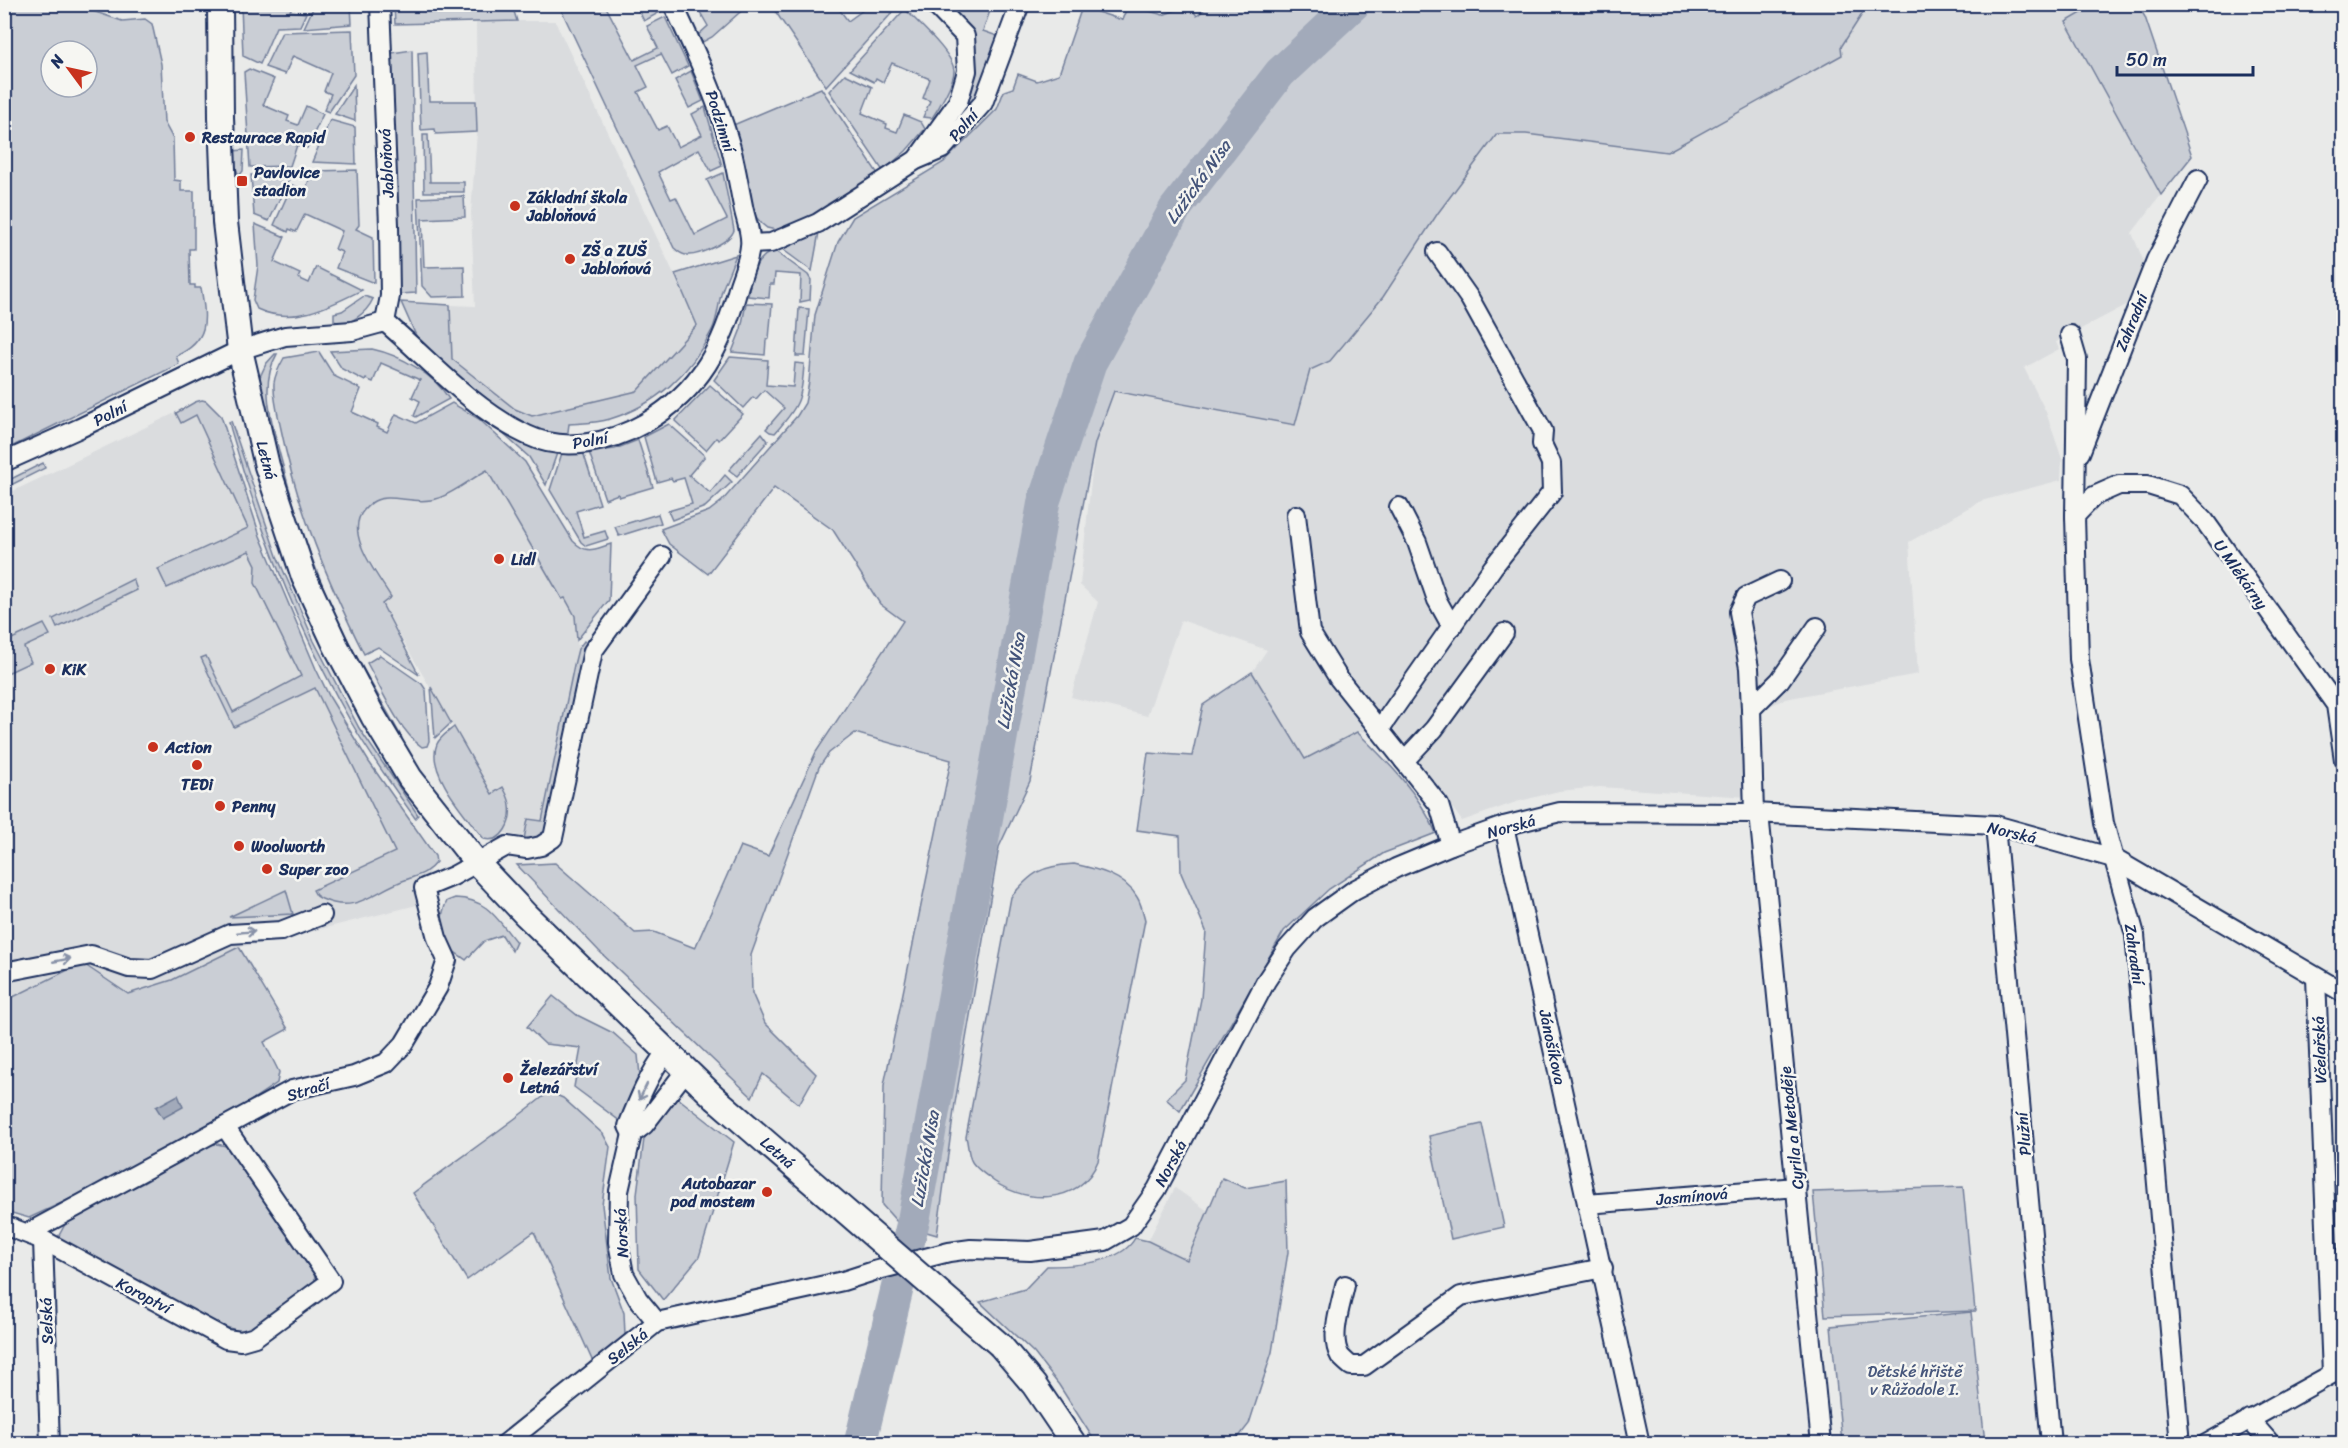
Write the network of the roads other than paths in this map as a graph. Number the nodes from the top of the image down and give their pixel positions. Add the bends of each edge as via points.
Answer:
1 (220, 4) edge
2 (380, 4) edge
3 (673, 4) edge
4 (934, 4) edge
5 (1020, 4) edge
6 (916, 160) junction
7 (2199, 179) dead end
8 (751, 244) junction
9 (1437, 252) dead end
10 (385, 322) junction
11 (2070, 334) dead end
12 (240, 350) junction
13 (4, 462) edge
14 (2074, 469) junction
15 (1399, 507) dead end
16 (1296, 514) dead end
17 (2074, 516) junction
18 (662, 556) dead end
19 (1780, 581) dead end
20 (1452, 627) junction
21 (1817, 627) dead end
22 (1503, 633) dead end
23 (1751, 709) junction
24 (1379, 730) junction
25 (2343, 760) edge
26 (1404, 761) junction
27 (1756, 813) junction
28 (1995, 825) junction
29 (1504, 826) junction
30 (1451, 845) junction
31 (2113, 858) junction
32 (477, 863) junction
33 (322, 915) dead end
34 (4, 972) edge
35 (2316, 978) junction
36 (2343, 993) edge
37 (666, 1052) junction
38 (687, 1069) junction
39 (225, 1127) junction
40 (632, 1134) junction
41 (1797, 1187) junction
42 (1587, 1204) junction
43 (4, 1225) edge
44 (35, 1236) junction
45 (1603, 1268) junction
46 (843, 1281) joint
47 (1345, 1285) dead end
48 (657, 1322) junction
49 (2338, 1371) edge
50 (2248, 1419) junction
51 (50, 1443) edge
52 (505, 1443) edge
53 (1074, 1443) edge
54 (1640, 1443) edge
55 (1821, 1443) edge
56 (2051, 1443) edge
57 (2180, 1443) edge
58 (2206, 1443) edge
59 (2271, 1443) edge

1 - 12 street, Letná via 225,222
2 - 10 street, Jabloňová via 389,225 390,296
3 - 8 street, Podzimní via 701,63 731,148
4 - 6 street via 965,36 967,71 958,102
5 - 6 street, Polní via 983,103 942,149
6 - 8 street, Polní via 818,223 771,243
7 - 14 street, Zahradní via 2156,260
8 - 10 street, Polní via 721,342 701,375 654,417 602,440 562,444 527,435 459,389
9 - 20 street via 1470,298 1543,431 1542,444 1551,463 1552,492
10 - 12 street, Polní via 352,331 285,336
11 - 14 street, Zahradní via 2077,358
12 - 13 street, Polní
12 - 32 street, Letná via 267,466 304,577 341,656 410,778
14 - 17 street, Zahradní
15 - 20 street via 1418,542 1437,600
16 - 24 street via 1310,632 1339,679
17 - 25 street, U Mlékárny via 2094,496 2119,485 2148,485 2180,495 2204,520 2336,705
17 - 31 street, Zahradní via 2079,659 2104,824
18 - 32 street via 593,651 553,838 527,849 507,846
19 - 23 street, Cyrila a Metoděje via 1746,597 1739,612 1749,668
20 - 24 street
21 - 23 street via 1780,680
22 - 26 street via 1434,729
23 - 27 street, Cyrila a Metoděje
24 - 26 street
26 - 30 street via 1439,805
27 - 28 street, Norská
27 - 29 street, Norská via 1560,812
27 - 41 street, Cyrila a Metoděje
28 - 31 street, Norská
28 - 56 street, Plužní
29 - 30 street, Norská
29 - 42 street, Jánošíkova
30 - 46 street, Norská via 1354,890 1315,918 1287,949 1266,981 1157,1189 1131,1226 1105,1241 1030,1251 949,1252
31 - 35 street, Norská
31 - 57 street, Zahradní via 2135,935
32 - 37 street, Letná
32 - 39 street, Stračí via 424,888 447,960 438,987 404,1044 386,1063 354,1076 292,1090
34 -> 33 street via 91,955 129,968 152,969 230,933 281,931
35 - 36 street, Norská
35 - 49 street, Včelařská
37 - 38 street, Letná
37 -> 40 street, Norská via 628,1126
38 - 40 street via 644,1125
38 - 53 street, Letná, bridge via 1000,1345 1034,1385
39 - 44 street, Stračí
39 - 44 street, Koroptví via 331,1281 248,1340 225,1339
40 - 48 street, Norská via 619,1191 618,1242 624,1274
41 - 42 street, Jasmínová
41 - 55 street, Cyrila a Metoděje
42 - 45 street, Jánošíkova
43 - 44 street
44 - 51 street, Selská
45 - 47 street via 1461,1296 1364,1366 1351,1366 1337,1347
45 - 54 street, Jánošíkova
46 - 48 street, Selská
48 - 52 street, Selská
49 - 50 street
50 - 58 street
50 - 59 street

